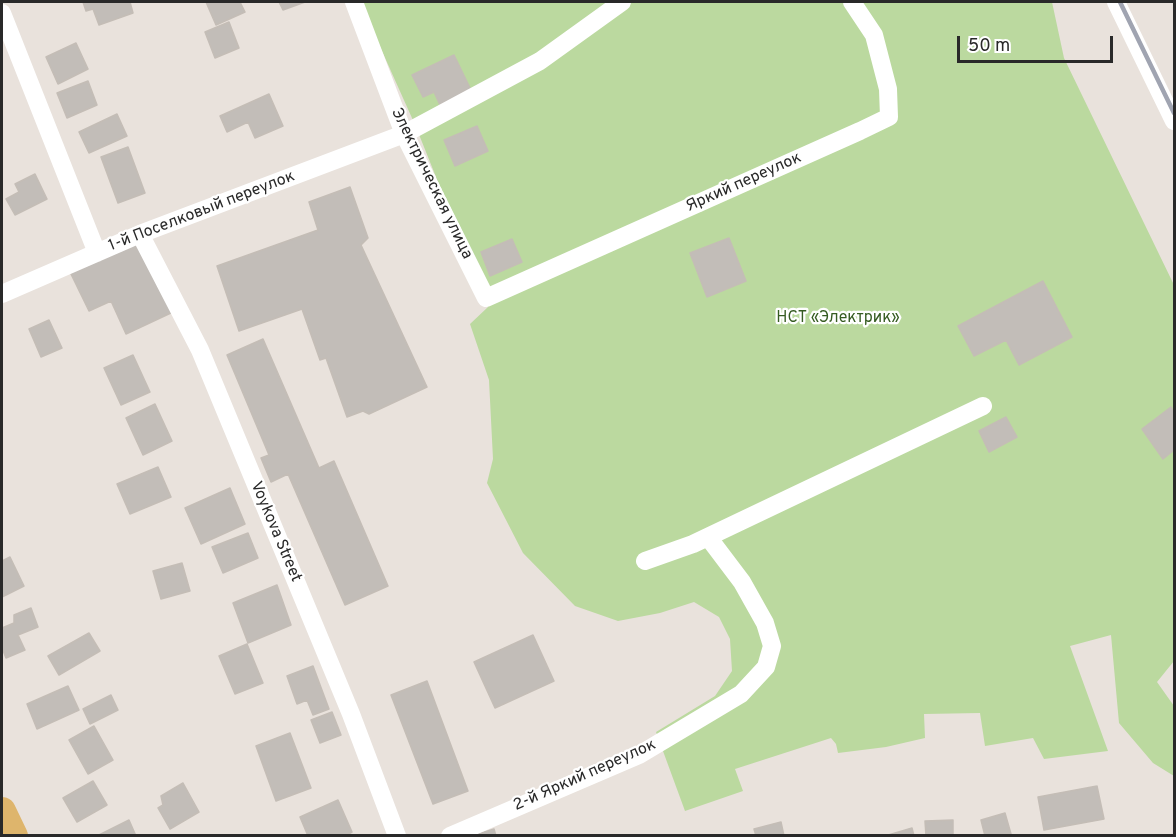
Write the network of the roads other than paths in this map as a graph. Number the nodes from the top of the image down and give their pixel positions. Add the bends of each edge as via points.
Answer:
1 (354, 2) edge
2 (622, 2) edge
3 (852, 2) edge
4 (1116, 2) edge
5 (2, 13) edge
6 (1174, 121) edge
7 (404, 134) junction
8 (141, 234) junction
9 (97, 253) junction
10 (2, 294) edge
11 (486, 298) joint
12 (983, 406) dead end
13 (708, 537) junction
14 (645, 561) dead end
15 (2, 811) edge
16 (14, 836) edge
17 (397, 836) edge
18 (450, 836) edge

1 - 7 street, Электрическая улица
2 - 7 street, 1-й Поселковый переулок via 540,61
3 - 11 street, Яркий переулок via 874,34 888,89 889,117
4 - 6 street
5 - 9 street
7 - 8 street, 1-й Поселковый переулок
7 - 11 street, Электрическая улица
8 - 9 street, 1-й Поселковый переулок
8 - 17 street, Voykova Street via 200,350
9 - 10 street, 1-й Поселковый переулок
12 - 13 street
13 - 14 street
13 - 18 street, 2-й Яркий переулок via 742,582 765,623 772,646 766,667 741,694 639,755
15 - 16 main road

